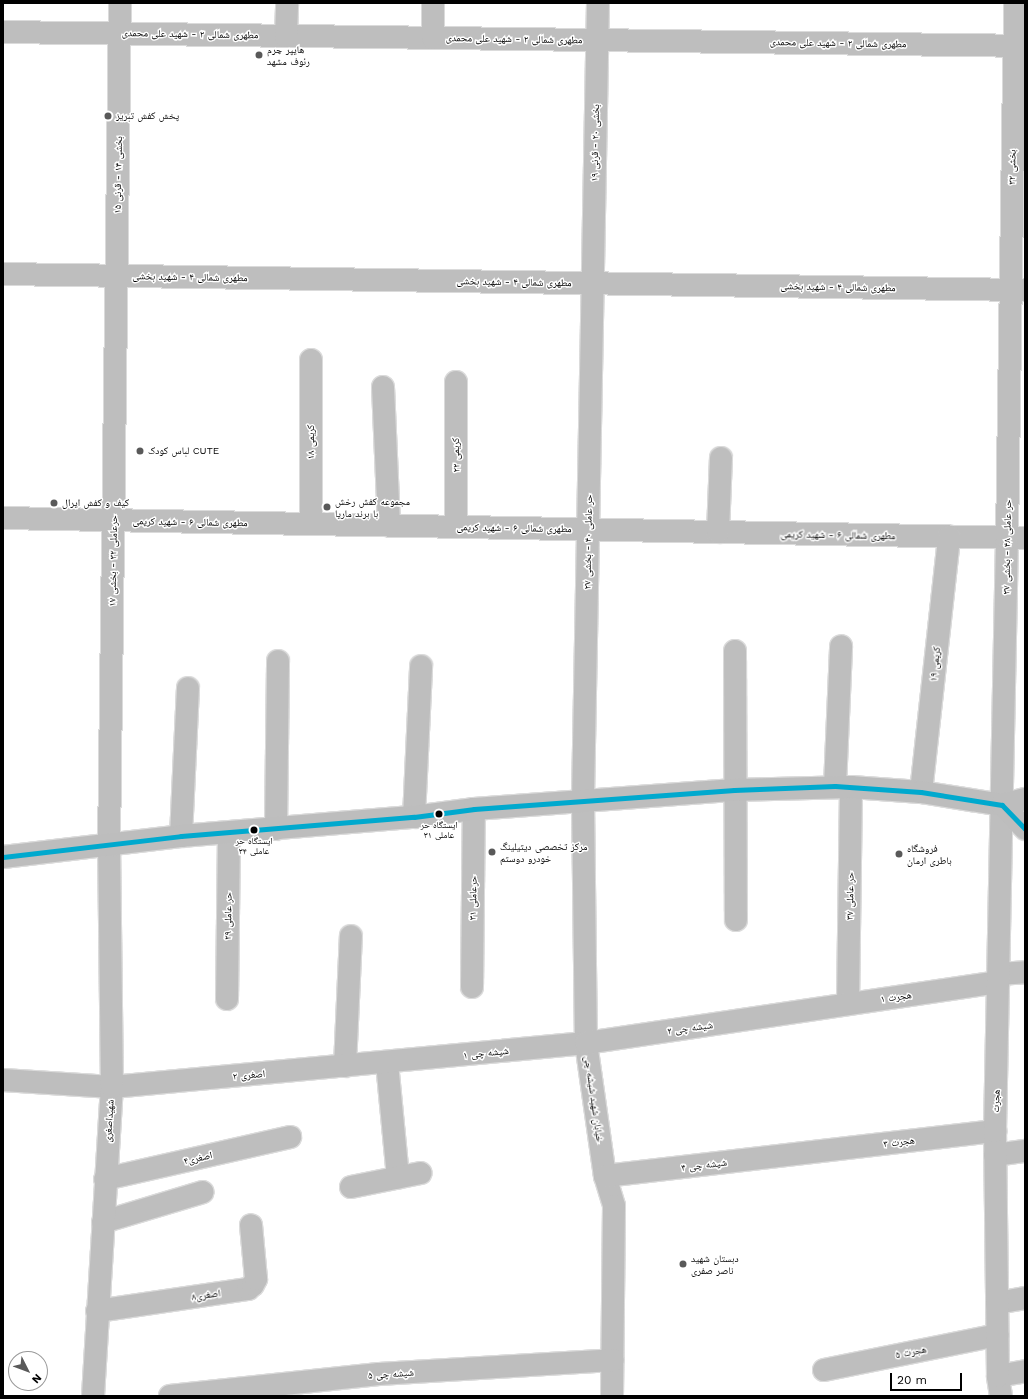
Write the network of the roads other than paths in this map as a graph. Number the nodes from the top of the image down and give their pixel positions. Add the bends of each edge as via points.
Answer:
1 (120, 3) edge
2 (287, 3) edge
3 (433, 3) edge
4 (598, 3) edge
5 (1015, 3) edge
6 (3, 32) edge
7 (120, 34) junction
8 (286, 36) junction
9 (433, 38) junction
10 (597, 40) junction
11 (1019, 46) edge
12 (3, 274) edge
13 (117, 276) junction
14 (593, 283) junction
15 (1018, 290) edge
16 (311, 360) dead end
17 (456, 382) dead end
18 (383, 386) dead end
19 (721, 458) dead end
20 (3, 518) edge
21 (114, 520) junction
22 (311, 524) junction
23 (389, 526) junction
24 (456, 527) junction
25 (589, 530) junction
26 (718, 532) junction
27 (949, 537) junction
28 (1016, 538) edge
29 (841, 646) dead end
30 (735, 651) dead end
31 (278, 662) dead end
32 (421, 666) dead end
33 (188, 688) dead end
34 (843, 787) junction
35 (734, 790) junction
36 (921, 792) junction
37 (1025, 799) edge
38 (583, 801) junction
39 (1002, 806) junction
40 (474, 810) junction
41 (414, 816) junction
42 (276, 828) junction
43 (1025, 829) edge
44 (229, 832) junction
45 (181, 836) junction
46 (109, 846) junction
47 (3, 858) edge
48 (736, 920) dead end
49 (351, 936) dead end
50 (1025, 972) edge
51 (999, 978) junction
52 (472, 987) dead end
53 (227, 999) dead end
54 (848, 1004) junction
55 (794, 1012) joint
56 (586, 1043) junction
57 (387, 1063) junction
58 (345, 1066) junction
59 (3, 1080) edge
60 (112, 1087) junction
61 (995, 1131) junction
62 (290, 1137) dead end
63 (1025, 1151) edge
64 (803, 1153) joint
65 (995, 1155) junction
66 (421, 1173) dead end
67 (605, 1176) junction
68 (398, 1177) junction
69 (105, 1179) junction
70 (351, 1187) dead end
71 (203, 1192) dead end
72 (102, 1222) junction
73 (251, 1225) dead end
74 (1025, 1298) edge
75 (997, 1303) junction
76 (97, 1311) junction
77 (997, 1335) junction
78 (613, 1360) junction
79 (824, 1370) dead end
80 (1025, 1371) edge
81 (999, 1386) edge
82 (93, 1396) edge
83 (170, 1396) edge
84 (612, 1396) edge

1 - 7 street, بخشی ۱۴ - قرنی ۱۵
2 - 8 street
3 - 9 street
4 - 10 street, بخشی ۲۰ - قرنی ۱۹
5 - 11 street, بخشی ۳۲
6 - 7 street, مطهری شمالی ۲ - شهید علی محمدی
7 - 8 street, مطهری شمالی ۲ - شهید علی محمدی
7 - 13 street, بخشی ۱۴ - قرنی ۱۵
8 - 9 street, مطهری شمالی ۲ - شهید علی محمدی
9 - 10 street, مطهری شمالی ۲ - شهید علی محمدی
10 - 11 street, مطهری شمالی ۲ - شهید علی محمدی
10 - 14 street, بخشی ۲۰ - قرنی ۱۹
11 - 15 street, بخشی ۳۲
12 - 13 street, مطهری شمالی ۴ - شهید بخشی
13 - 14 street, مطهری شمالی ۴ - شهید بخشی
13 - 21 street, حرعاملی ۳۲ - بخشی ۱۷
14 - 15 street, مطهری شمالی ۴ - شهید بخشی
14 - 25 street, حر عاملی ۴۰ - بخشی ۲۷
15 - 28 street, حر عاملی ۴۸ - بخشی ۳۷
16 - 22 street, کریمی ۱۸
17 - 24 street, کریمی ۲۲
18 - 23 street
19 - 26 street
20 - 21 street, مطهری شمالی ۶ - شهید کریمی
21 - 22 street, مطهری شمالی ۶ - شهید کریمی
21 - 46 street, حرعاملی ۳۲ - بخشی ۱۷
22 - 23 street, مطهری شمالی ۶ - شهید کریمی
23 - 24 street, مطهری شمالی ۶ - شهید کریمی
24 - 25 street, مطهری شمالی ۶ - شهید کریمی
25 - 26 street, مطهری شمالی ۶ - شهید کریمی
25 - 38 street, حر عاملی ۴۰ - بخشی ۲۷
26 - 27 street, مطهری شمالی ۶ - شهید کریمی
27 - 28 street, مطهری شمالی ۶ - شهید کریمی
27 - 36 street, کریمی ۱۹
28 - 39 street, حر عاملی ۴۸ - بخشی ۳۷
29 - 34 street, حر عاملی ۳۷
30 - 35 street
31 - 42 street
32 - 41 street
33 - 45 street
34 - 35 main road
34 - 36 main road
34 - 54 street, حر عاملی ۳۷
35 - 38 main road
35 - 48 street
36 - 39 main road
37 - 39 main road
38 - 40 main road
38 - 56 street, خیابان شهید شیشه چی
39 - 43 main road
39 - 51 street, هجرت
40 - 41 main road
40 - 52 street, حرعاملی ۳۱
41 - 42 main road
42 - 44 main road
44 - 45 main road
44 - 53 street, حر عاملی ۲۹
45 - 46 main road
46 - 47 main road
46 - 60 street, شهیداصغری
49 - 58 street
50 - 51 street, هجرت ۱
51 - 54 street, هجرت ۱
51 - 61 street, هجرت
54 - 55 street, هجرت ۱
55 - 56 street, شیشه چی ۲
56 - 57 street, شیشه چی ۱
56 - 67 street, خیابان شهید شیشه چی
57 - 58 street, اصغری ۲
57 - 68 street
58 - 60 street, اصغری ۲
59 - 60 street, اصغری ۲
60 - 69 street, شهیداصغری
61 - 64 street, هجرت ۳
61 - 65 street, هجرت
62 - 69 street, اصغری۴
63 - 65 street
64 - 67 street, شیشه چی ۴
65 - 75 street, هجرت
66 - 68 street
67 - 78 street, خیابان شهید شیشه چی via 614,1206
68 - 70 street
69 - 72 street, شهیداصغری
71 - 72 street
72 - 76 street, شهیداصغری
73 - 76 street, اصغری۸ via 256,1279 248,1289
74 - 75 street
75 - 77 street, هجرت
76 - 82 street, شهیداصغری
77 - 79 street, هجرت ۵
77 - 81 street, هجرت
78 - 83 street, شیشه چی ۵ via 379,1374
78 - 84 street, خیابان شهید شیشه چی
80 - 81 street

